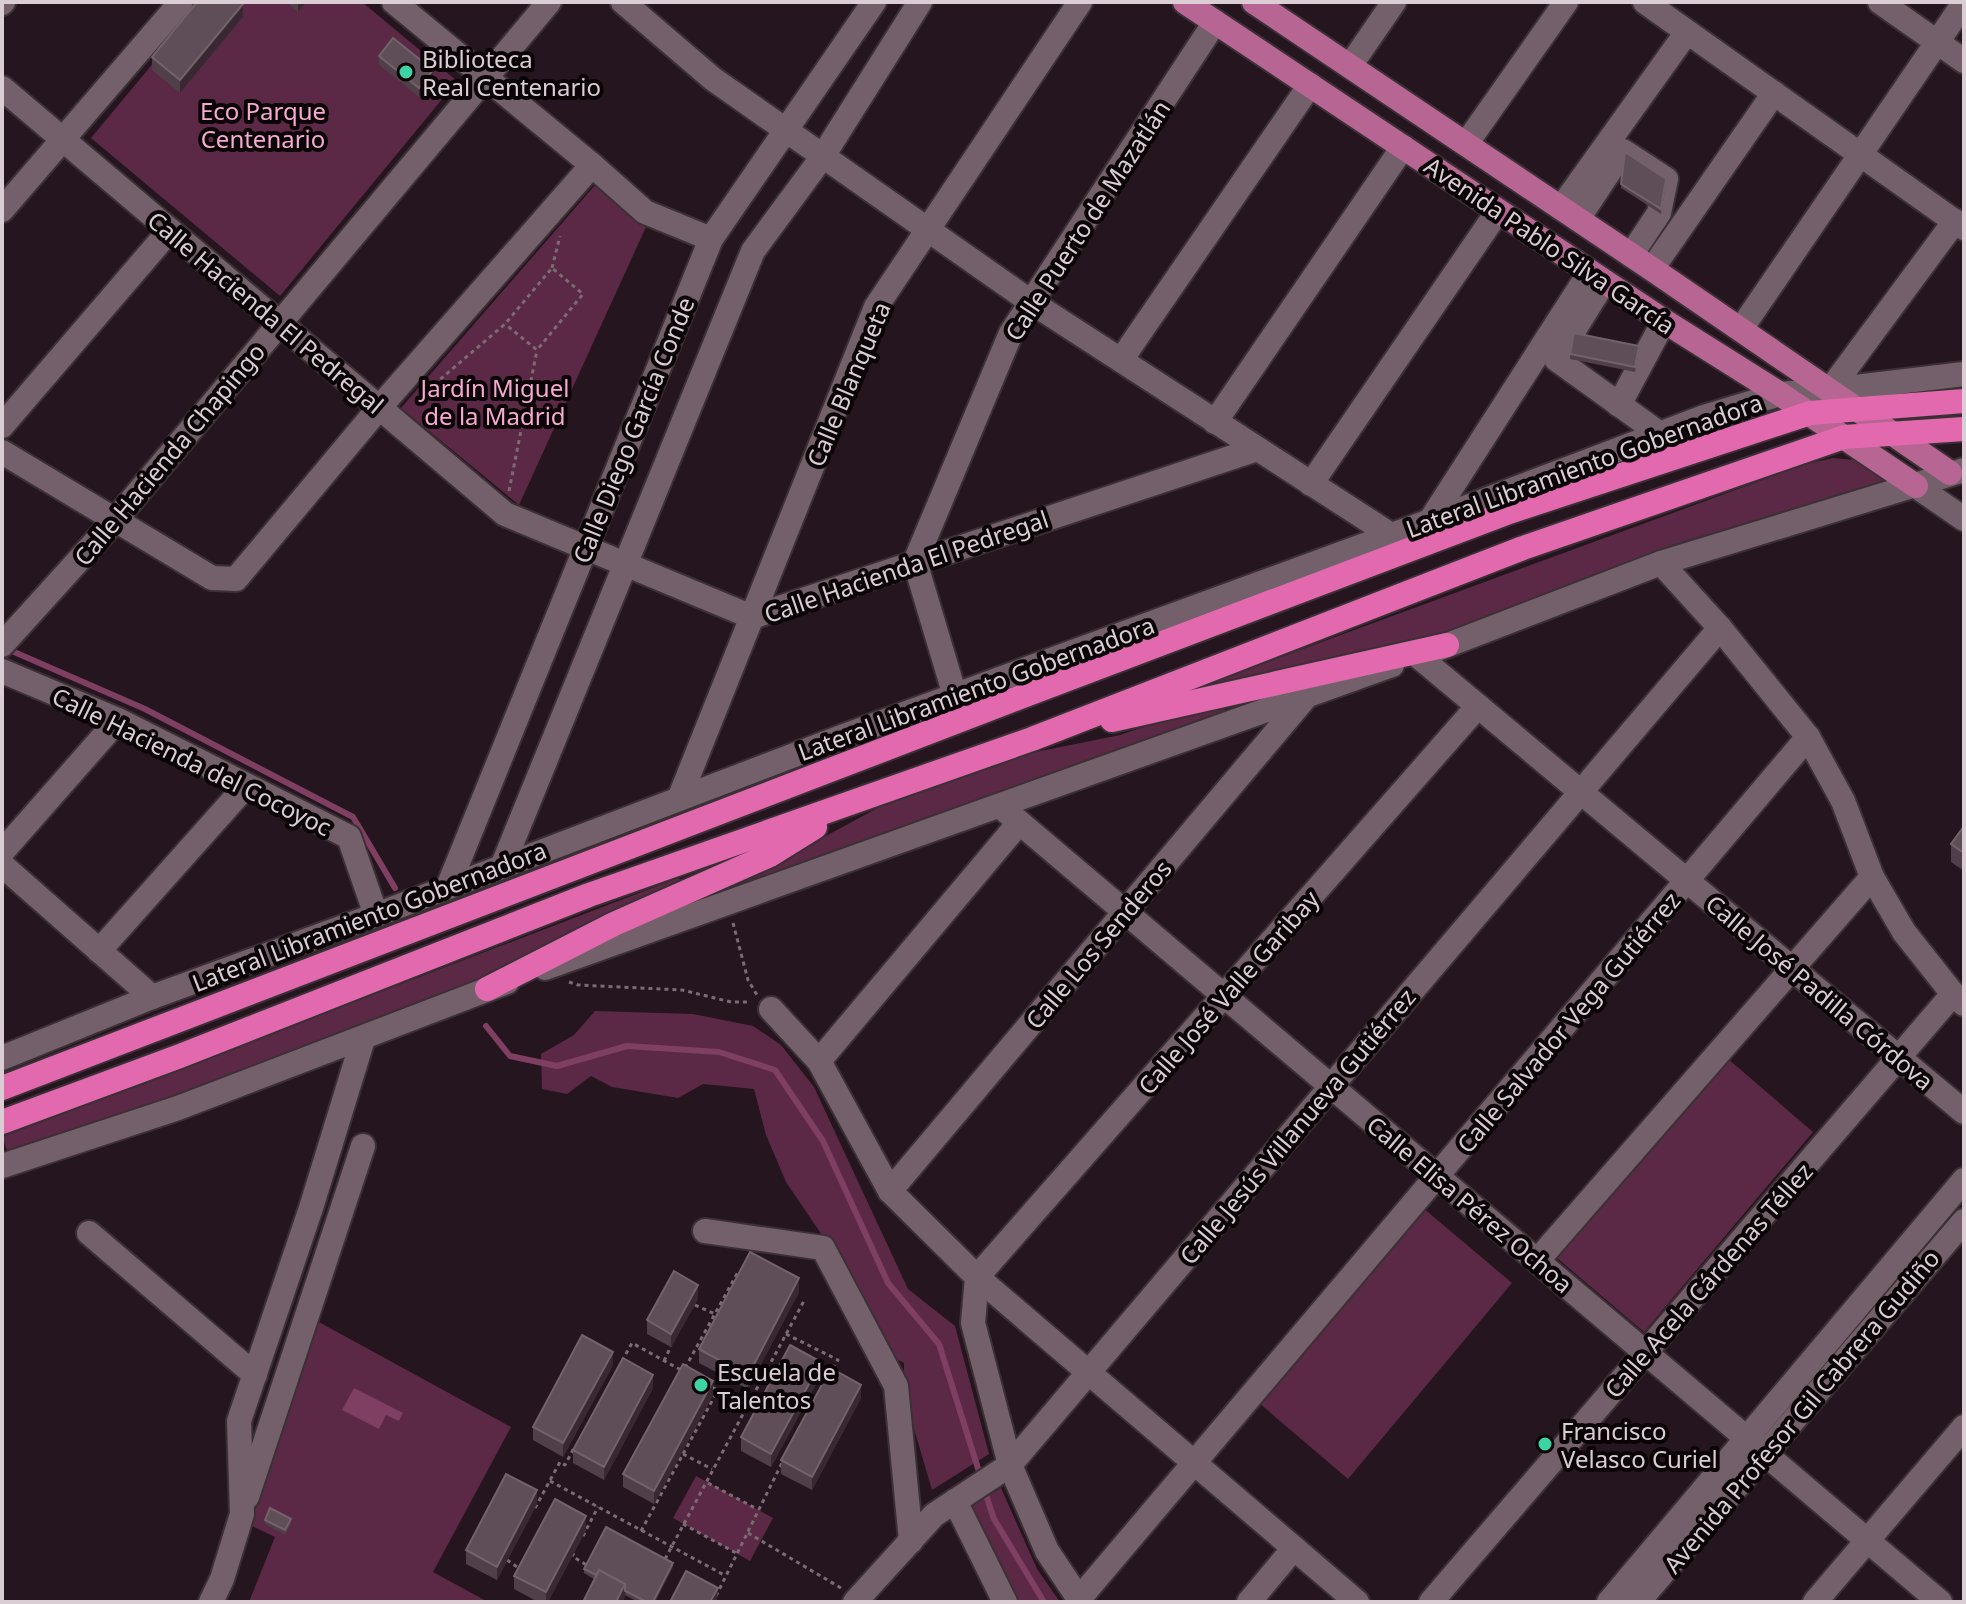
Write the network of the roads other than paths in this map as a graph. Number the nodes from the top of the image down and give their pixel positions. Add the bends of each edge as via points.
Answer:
1 (181, 2) edge
2 (394, 2) edge
3 (549, 2) edge
4 (623, 2) edge
5 (874, 2) edge
6 (920, 2) edge
7 (1080, 2) edge
8 (1185, 2) edge
9 (1254, 2) edge
10 (1394, 2) edge
11 (1566, 2) edge
12 (1645, 2) edge
13 (1880, 2) edge
14 (1964, 3) edge
15 (1215, 22) junction
16 (1687, 32) junction
17 (1937, 42) junction
18 (1964, 61) edge
19 (1350, 66) junction
20 (486, 77) junction
21 (1310, 85) junction
22 (2, 88) edge
23 (1774, 93) junction
24 (786, 130) junction
25 (63, 140) junction
26 (1466, 144) junction
27 (1403, 147) junction
28 (1861, 155) junction
29 (823, 156) junction
30 (592, 165) junction
31 (2, 210) edge
32 (1498, 211) junction
33 (1570, 214) junction
34 (1959, 224) edge
35 (928, 229) junction
36 (170, 230) junction
37 (711, 239) junction
38 (1631, 255) junction
39 (1652, 269) junction
40 (1597, 277) junction
41 (1031, 302) junction
42 (1664, 321) junction
43 (279, 323) junction
44 (1741, 329) junction
45 (1121, 360) junction
46 (1964, 374) edge
47 (1830, 390) junction
48 (1780, 394) junction
49 (1964, 401) edge
50 (1619, 405) junction
51 (1856, 409) junction
52 (1810, 413) junction
53 (386, 414) junction
54 (1215, 422) junction
55 (2, 426) edge
56 (1964, 429) edge
57 (1660, 434) junction
58 (1895, 435) junction
59 (1844, 437) junction
60 (1257, 449) junction
61 (2, 452) edge
62 (1959, 475) edge
63 (1311, 484) junction
64 (1916, 486) junction
65 (116, 519) junction
66 (1964, 519) edge
67 (1430, 521) junction
68 (1391, 535) junction
69 (586, 549) junction
70 (915, 562) junction
71 (1661, 563) junction
72 (625, 564) junction
73 (752, 617) junction
74 (1720, 628) junction
75 (8, 639) edge
76 (1447, 645) junction
77 (1418, 656) junction
78 (2, 671) edge
79 (955, 695) junction
80 (1306, 697) junction
81 (1478, 706) junction
82 (118, 720) junction
83 (963, 720) junction
84 (1808, 737) junction
85 (1032, 739) junction
86 (246, 786) junction
87 (1581, 792) junction
88 (861, 798) junction
89 (679, 799) junction
90 (1000, 806) junction
91 (1019, 823) junction
92 (2, 852) edge
93 (2, 865) edge
94 (502, 867) junction
95 (1872, 877) junction
96 (1687, 881) junction
97 (448, 887) junction
98 (1125, 912) junction
99 (376, 915) junction
100 (99, 951) junction
101 (1792, 969) junction
102 (487, 989) junction
103 (1224, 996) junction
104 (152, 997) junction
105 (1959, 999) edge
106 (771, 1009) dead end
107 (363, 1039) junction
108 (2, 1058) edge
109 (1899, 1058) junction
110 (819, 1061) junction
111 (1331, 1086) junction
112 (2, 1088) edge
113 (1964, 1112) edge
114 (2, 1122) edge
115 (363, 1146) dead end
116 (2, 1166) edge
117 (1437, 1176) junction
118 (1964, 1180) edge
119 (890, 1191) junction
120 (311, 1208) junction
121 (1964, 1221) edge
122 (336, 1223) junction
123 (705, 1231) dead end
124 (89, 1233) dead end
125 (1537, 1261) junction
126 (977, 1277) junction
127 (1645, 1353) junction
128 (1088, 1372) junction
129 (255, 1375) junction
130 (1964, 1427) edge
131 (1756, 1446) junction
132 (1195, 1463) junction
133 (995, 1475) junction
134 (955, 1501) junction
135 (242, 1514) junction
136 (911, 1541) junction
137 (1867, 1541) junction
138 (1294, 1548) junction
139 (857, 1600) edge
140 (1080, 1601) edge
141 (211, 1602) edge
142 (1005, 1602) edge
143 (1249, 1602) edge
144 (1357, 1602) edge
145 (1431, 1602) edge
146 (1609, 1602) edge
147 (1638, 1602) edge
148 (1815, 1602) edge
149 (1940, 1602) edge

1 - 25 street
2 - 20 street
3 - 20 street, Calle Hacienda Chapingo
4 - 24 street via 713,79
5 - 24 street, Calle Diego García Conde
6 - 29 street, Calle Diego García Conde
7 - 35 street, Calle Blanqueta
8 - 15 main road, Avenida Pablo Silva García
9 - 19 main road, Avenida Pablo Silva García
10 - 19 street
11 - 26 street
12 - 16 street
13 - 17 street
14 - 17 street
15 - 21 main road, Avenida Pablo Silva García
15 - 41 street, Calle Puerto de Mazatlán
16 - 23 street
16 - 33 street
17 - 18 street
17 - 28 street
19 - 26 main road, Avenida Pablo Silva García
20 - 30 street
20 - 43 street, Calle Hacienda Chapingo
21 - 27 main road, Avenida Pablo Silva García
21 - 45 street
22 - 25 street, Calle Hacienda El Pedregal
23 - 28 street
23 - 39 street
24 - 29 street
24 - 37 street, Calle Diego García Conde
25 - 31 street
25 - 36 street, Calle Hacienda El Pedregal
26 - 33 main road, Avenida Pablo Silva García
27 - 32 main road, Avenida Pablo Silva García
27 - 54 street
28 - 34 street
28 - 44 street
29 - 35 street
29 - 72 street, Calle Diego García Conde via 753,251
30 - 37 street via 645,212
30 - 53 street
32 - 40 main road, Avenida Pablo Silva García
32 - 63 street
33 - 38 main road, Avenida Pablo Silva García
33 - 38 street via 1623,151 1666,179 1659,213
34 - 47 street
35 - 41 street
35 - 73 street, Calle Blanqueta via 876,307
36 - 43 street, Calle Hacienda El Pedregal
36 - 55 street
37 - 69 street, Calle Diego García Conde
38 - 39 main road, Avenida Pablo Silva García
39 - 44 main road, Avenida Pablo Silva García
40 - 42 main road, Avenida Pablo Silva García
40 - 50 street via 1556,359
40 - 67 street
41 - 45 street
41 - 70 street, Calle Puerto de Mazatlán via 1011,333
42 - 48 main road, Avenida Pablo Silva García
42 - 50 street
43 - 53 street, Calle Hacienda El Pedregal
43 - 65 street, Calle Hacienda Chapingo
44 - 47 main road, Avenida Pablo Silva García
45 - 54 street
46 - 47 street, Lateral Libramiento Gobernadora
47 - 48 street, Lateral Libramiento Gobernadora
47 - 51 main road, Avenida Pablo Silva García
48 - 52 main road, Avenida Pablo Silva García
48 - 57 street, Lateral Libramiento Gobernadora
49 - 51 highway
50 - 57 street
51 - 52 highway
51 - 58 main road, Avenida Pablo Silva García
52 - 59 main road, Avenida Pablo Silva García
52 - 83 highway via 1509,512
53 - 65 street via 236,579 212,578
53 - 69 street, Calle Hacienda El Pedregal via 505,514
54 - 60 street
56 - 58 highway
57 - 67 street, Lateral Libramiento Gobernadora
58 - 59 highway
58 - 62 main road, Avenida Pablo Silva García
59 - 64 main road, Avenida Pablo Silva García
59 - 85 highway via 1523,548
60 - 63 street
60 - 70 street, Calle Hacienda El Pedregal
61 - 65 street
62 - 64 street
63 - 68 street
64 - 66 street
64 - 71 street
65 - 75 street, Calle Hacienda Chapingo
67 - 68 street, Lateral Libramiento Gobernadora
68 - 79 street, Lateral Libramiento Gobernadora
69 - 72 street, Calle Hacienda El Pedregal
69 - 97 street, Calle Diego García Conde
70 - 73 street, Calle Hacienda El Pedregal
70 - 79 street
71 - 74 street
71 - 76 street
72 - 73 street, Calle Hacienda El Pedregal
72 - 94 street, Calle Diego García Conde
73 - 89 street, Calle Blanqueta
74 - 84 street
74 - 87 street, Calle Jesús Villanueva Gutiérrez
76 - 77 street
76 - 85 highway
77 - 80 street
77 - 81 street, Calle José Padilla Córdova
78 - 82 street, Calle Hacienda del Cocoyoc
79 - 83 street
79 - 89 street, Lateral Libramiento Gobernadora
80 - 90 street
80 - 98 street, Calle Los Senderos
81 - 87 street, Calle José Padilla Córdova
81 - 103 street, Calle José Valle Garibay
82 - 86 street, Calle Hacienda del Cocoyoc
82 - 92 street
83 - 112 highway
84 - 95 street via 1843,801
84 - 96 street, Calle Salvador Vega Gutiérrez
85 - 88 highway
86 - 99 street, Calle Hacienda del Cocoyoc via 349,837
86 - 100 street
87 - 96 street, Calle José Padilla Córdova
87 - 111 street, Calle Jesús Villanueva Gutiérrez
88 - 102 highway via 770,855 614,924
88 - 114 highway via 589,895
89 - 94 street, Lateral Libramiento Gobernadora
90 - 91 street, Calle Elisa Pérez Ochoa
90 - 102 street
91 - 98 street, Calle Elisa Pérez Ochoa
91 - 110 street
93 - 100 street
94 - 97 street, Lateral Libramiento Gobernadora
95 - 101 street
95 - 105 street via 1904,932
96 - 101 street, Calle José Padilla Córdova
96 - 117 street, Calle Salvador Vega Gutiérrez
97 - 99 street, Lateral Libramiento Gobernadora
98 - 103 street, Calle Elisa Pérez Ochoa
98 - 119 street, Calle Los Senderos
99 - 104 street, Lateral Libramiento Gobernadora
100 - 104 street
101 - 109 street, Calle José Padilla Córdova
101 - 125 street
102 - 107 street
103 - 111 street, Calle Elisa Pérez Ochoa
103 - 126 street, Calle José Valle Garibay
104 - 108 street, Lateral Libramiento Gobernadora
105 - 109 street, Calle Acela Cárdenas Téllez
106 - 110 street
107 - 116 street
107 - 120 street
109 - 113 street, Calle José Padilla Córdova
109 - 127 street, Calle Acela Cárdenas Téllez
110 - 119 street
111 - 117 street, Calle Elisa Pérez Ochoa
111 - 128 street, Calle Jesús Villanueva Gutiérrez
115 - 122 street
117 - 125 street, Calle Elisa Pérez Ochoa
117 - 132 street, Calle Salvador Vega Gutiérrez
118 - 131 street, Avenida Profesor Gil Cabrera Gudiño
119 - 126 street
120 - 122 street
120 - 129 street
121 - 131 street, Avenida Profesor Gil Cabrera Gudiño
122 - 135 street
123 - 136 street via 823,1248 896,1386
124 - 129 street
125 - 127 street, Calle Elisa Pérez Ochoa
126 - 128 street
126 - 133 street via 973,1323
127 - 131 street, Calle Elisa Pérez Ochoa
127 - 145 street, Calle Acela Cárdenas Téllez
128 - 132 street
128 - 133 street, Calle Jesús Villanueva Gutiérrez
129 - 135 street via 239,1421
130 - 137 street
131 - 137 street, Calle Elisa Pérez Ochoa
131 - 146 street, Avenida Profesor Gil Cabrera Gudiño
131 - 147 street, Avenida Profesor Gil Cabrera Gudiño
132 - 138 street
132 - 140 street, Calle Salvador Vega Gutiérrez
133 - 134 street, Calle Jesús Villanueva Gutiérrez
133 - 140 street
134 - 136 street, Calle Jesús Villanueva Gutiérrez
134 - 142 street
135 - 141 street
136 - 139 street, Calle Jesús Villanueva Gutiérrez
137 - 148 street
137 - 149 street, Calle Elisa Pérez Ochoa
138 - 143 street
138 - 144 street

